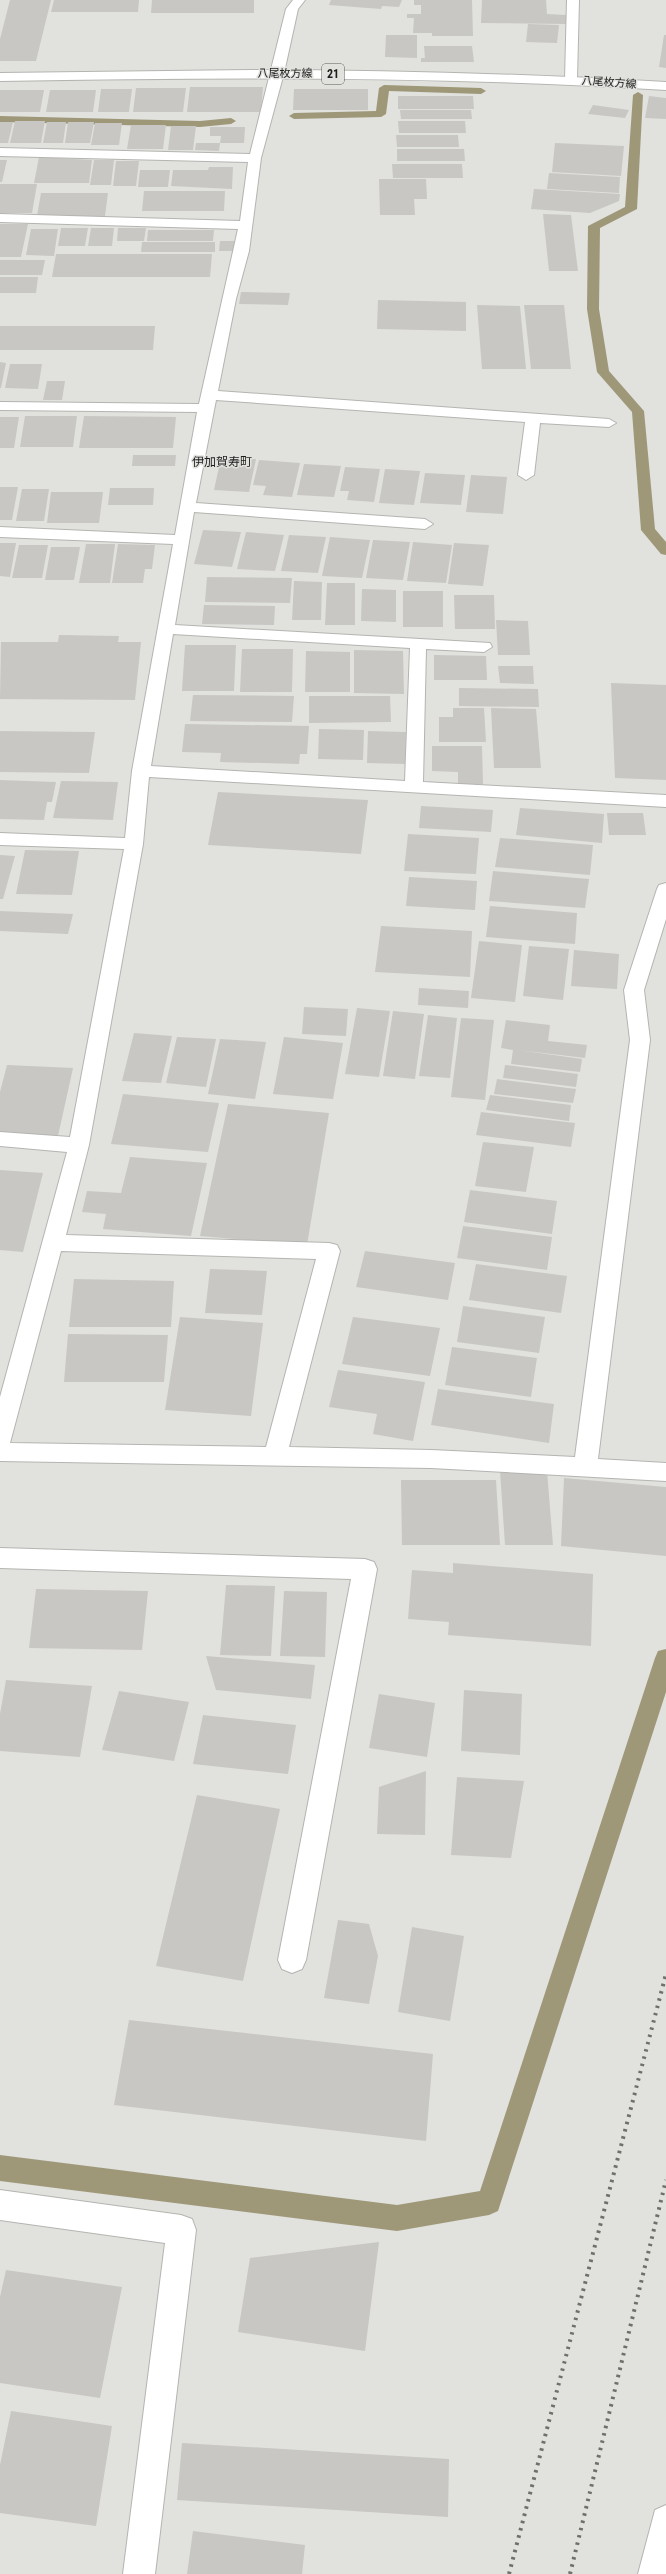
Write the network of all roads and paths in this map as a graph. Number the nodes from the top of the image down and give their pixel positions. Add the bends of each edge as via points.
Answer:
1 (299, 0) edge
2 (574, 0) edge
3 (278, 73) junction
4 (0, 77) edge
5 (571, 79) junction
6 (666, 86) edge
7 (0, 152) edge
8 (255, 158) junction
9 (0, 218) edge
10 (246, 225) junction
11 (207, 402) junction
12 (0, 406) edge
13 (533, 418) junction
14 (609, 423) dead end
15 (526, 475) dead end
16 (188, 507) junction
17 (425, 524) dead end
18 (0, 532) edge
19 (182, 540) junction
20 (166, 629) junction
21 (418, 643) junction
22 (484, 647) dead end
23 (141, 771) junction
24 (414, 786) junction
25 (666, 801) edge
26 (0, 839) edge
27 (134, 844) junction
28 (666, 888) edge
29 (0, 1139) edge
30 (79, 1145) junction
31 (54, 1243) junction
32 (0, 1440) edge
33 (0, 1452) edge
34 (274, 1456) junction
35 (585, 1468) junction
36 (666, 1472) edge
37 (0, 1558) edge
38 (292, 1960) dead end
39 (0, 2205) edge
40 (666, 2521) edge
41 (140, 2574) edge
42 (654, 2574) edge

1 - 3 street via 292,9
2 - 5 street
3 - 4 street, 八尾枚方線 / 21
3 - 5 street, 八尾枚方線 / 21
3 - 8 street
5 - 6 street, 八尾枚方線 / 21
7 - 8 street
8 - 10 street
9 - 10 street
10 - 11 street
11 - 12 street
11 - 13 street
11 - 16 street
13 - 14 street
13 - 15 street
16 - 17 street
16 - 19 street
18 - 19 street
19 - 20 street
20 - 21 street
20 - 23 street
21 - 22 street
21 - 24 street
23 - 24 street
23 - 27 street
24 - 25 street
26 - 27 street
27 - 30 street
28 - 35 street via 634,990 640,1040
29 - 30 street
30 - 31 street
31 - 32 street
31 - 34 street via 329,1252
33 - 34 street
34 - 35 street via 431,1459
35 - 36 street
37 - 38 street via 365,1569
39 - 41 street via 181,2230
40 - 42 street

